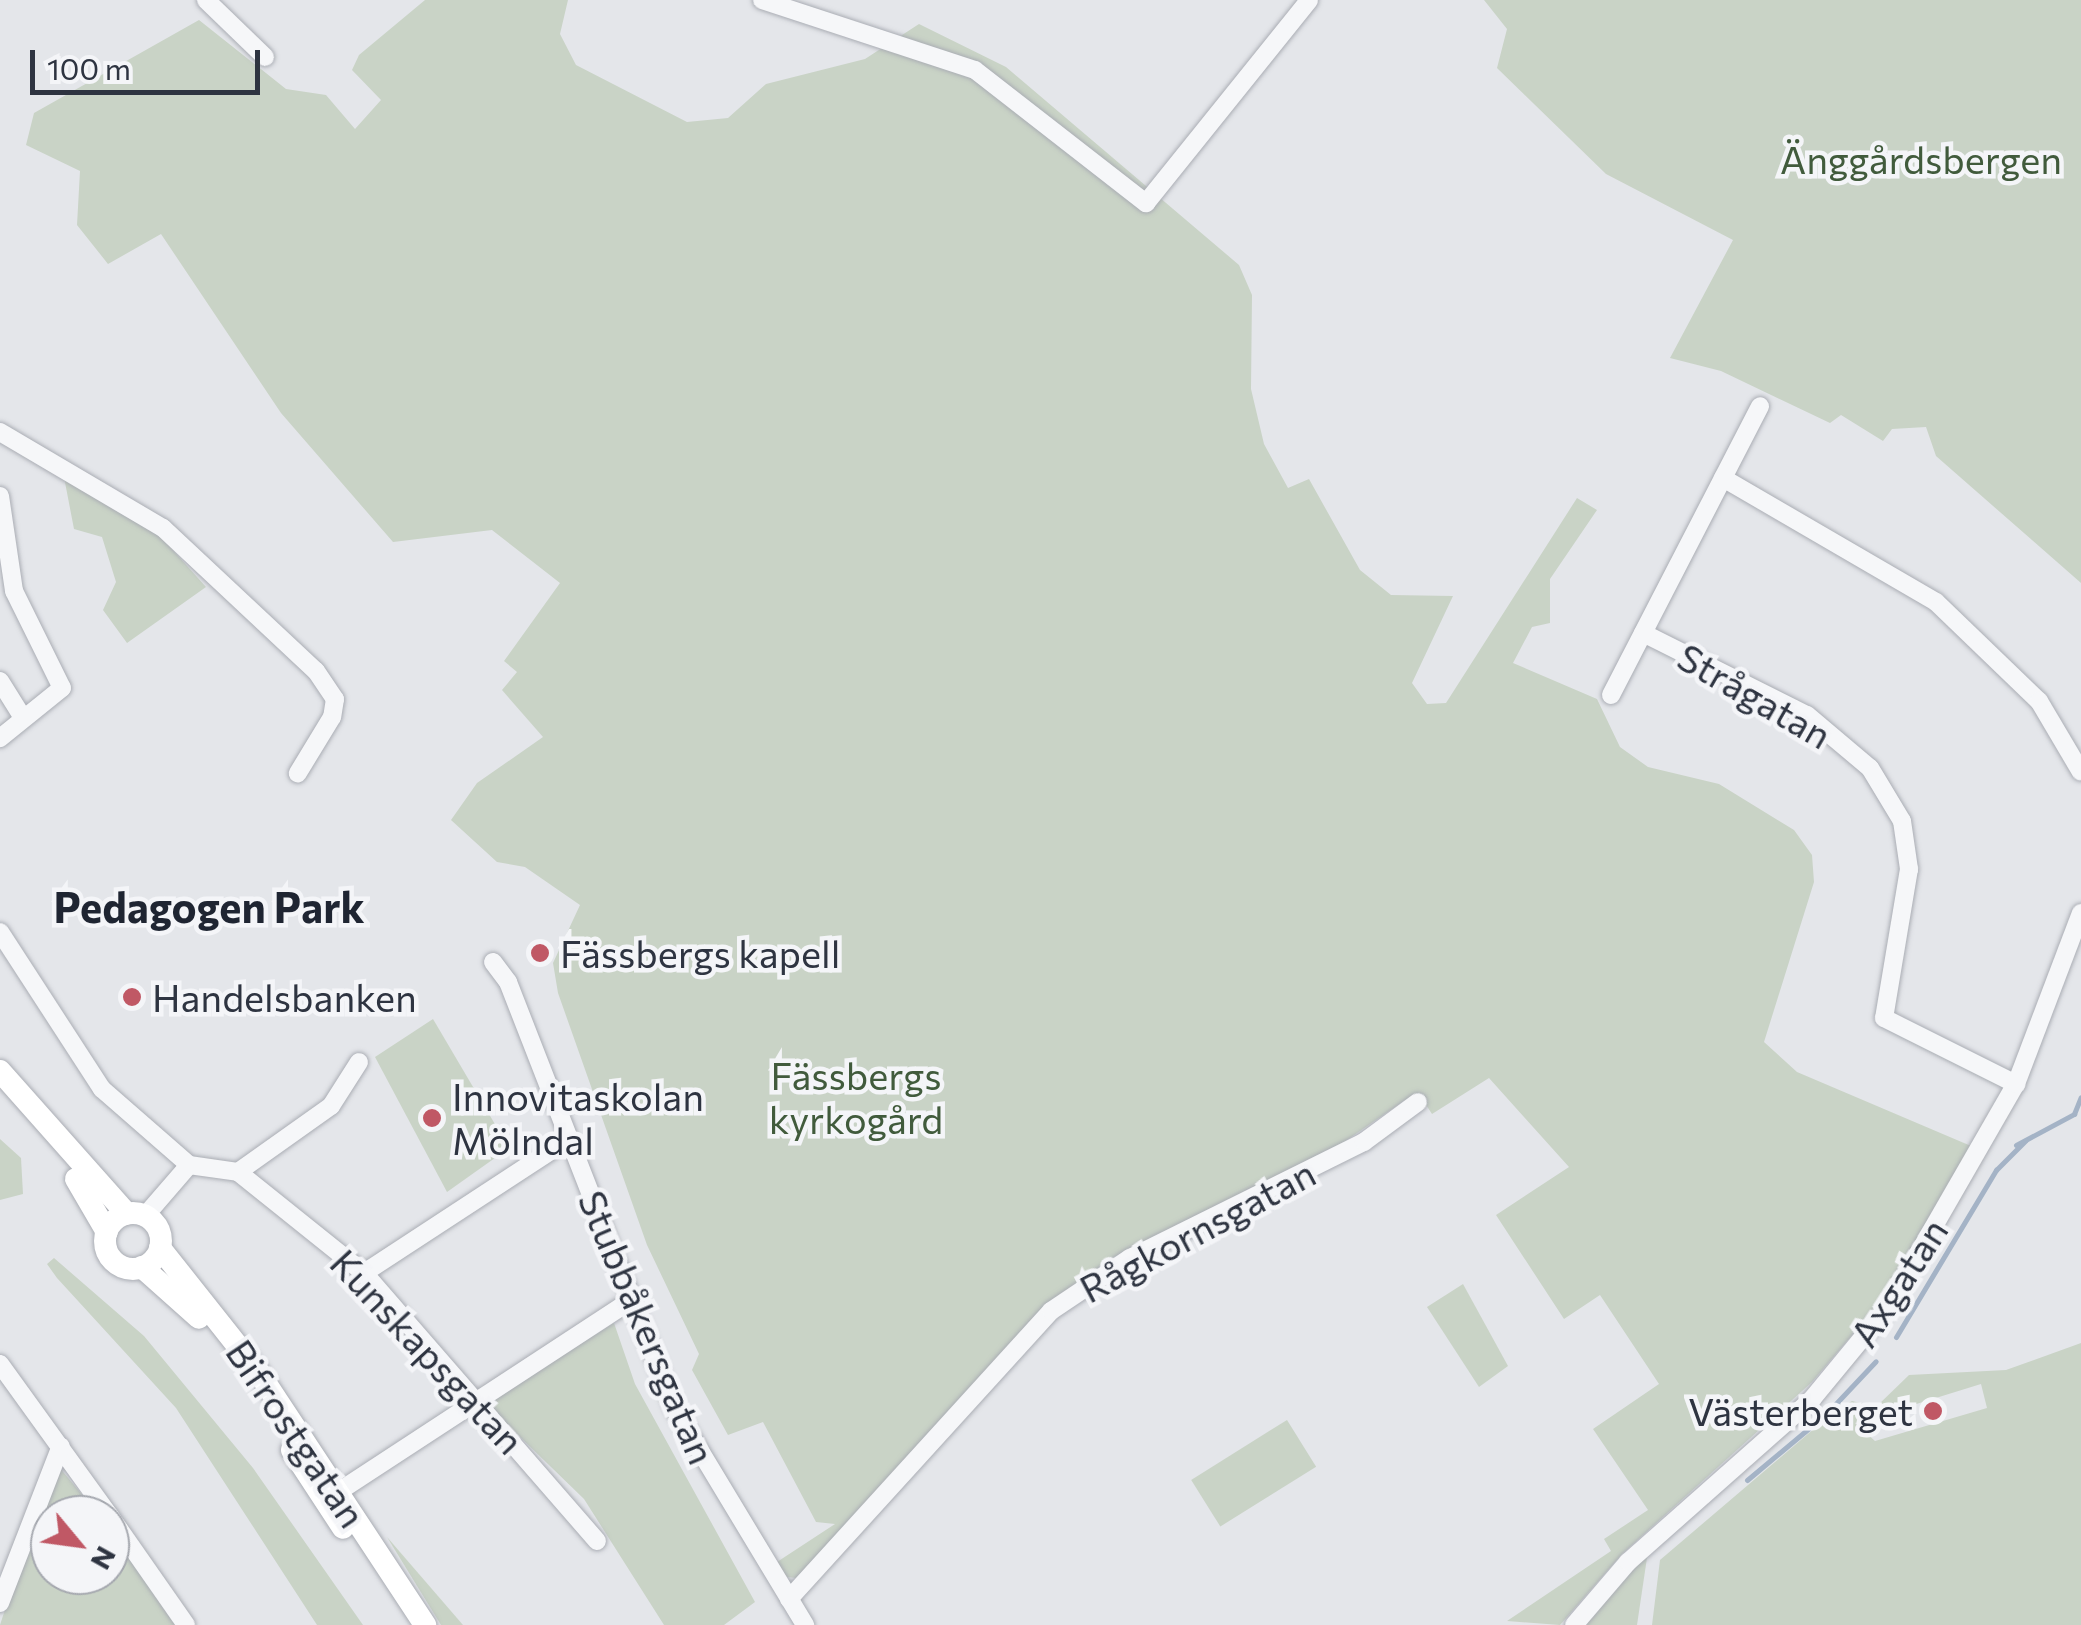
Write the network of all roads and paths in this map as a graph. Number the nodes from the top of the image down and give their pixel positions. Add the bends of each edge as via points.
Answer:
1 (206, 0) edge
2 (762, 0) edge
3 (1308, 0) edge
4 (264, 57) dead end
5 (1760, 406) dead end
6 (0, 432) edge
7 (1723, 478) junction
8 (0, 496) edge
9 (1642, 633) junction
10 (0, 681) edge
11 (1610, 694) dead end
12 (23, 718) junction
13 (0, 738) edge
14 (2081, 772) edge
15 (298, 773) dead end
16 (2081, 913) edge
17 (0, 932) edge
18 (492, 962) dead end
19 (359, 1062) dead end
20 (0, 1071) edge
21 (2016, 1084) junction
22 (0, 1097) edge
23 (1418, 1102) dead end
24 (569, 1140) junction
25 (189, 1165) junction
26 (238, 1172) junction
27 (136, 1215) junction
28 (107, 1232) junction
29 (160, 1248) junction
30 (142, 1267) junction
31 (364, 1272) junction
32 (632, 1300) junction
33 (0, 1364) edge
34 (468, 1403) junction
35 (61, 1446) junction
36 (338, 1492) junction
37 (95, 1495) edge
38 (597, 1541) dead end
39 (130, 1545) edge
40 (789, 1600) junction
41 (0, 1603) edge
42 (186, 1625) edge
43 (410, 1625) edge
44 (425, 1625) edge
45 (805, 1625) edge
46 (1574, 1625) edge

1 - 4 street
2 - 3 street via 975,70 1146,203
5 - 7 street
6 - 15 street via 163,528 316,671 335,699 332,717
7 - 9 street
7 - 14 street via 1936,602 2038,701
8 - 12 street via 14,591 62,688
9 - 11 street
9 - 21 street, Strågatan via 1806,715 1870,768 1902,821 1908,869 1884,1018
10 - 12 street
12 - 13 street
16 - 21 street, Axgatan
17 - 25 street via 102,1089
18 - 24 street, Stubbåkersgatan
19 - 26 street via 331,1106
20 - 27 main road, Bifrostgatan
21 - 46 street, Axgatan via 1866,1338 1812,1399 1628,1562
22 - 28 main road, Bifrostgatan via 50,1140
23 - 40 street, Rågkornsgatan via 1364,1142 1130,1258 1051,1312
24 - 31 street
24 - 32 street, Stubbåkersgatan
25 - 26 street
25 - 27 street
26 - 31 street, Kunskapsgatan
27 - 28 main road
27 - 29 main road, Bifrostgatan
28 - 30 main road, Bifrostgatan via 114,1260
29 - 30 main road
29 - 36 main road, Bifrostgatan
30 - 43 main road, Bifrostgatan via 214,1336
31 - 34 street, Kunskapsgatan
32 - 34 street
32 - 40 street, Stubbåkersgatan via 701,1460
33 - 35 street
34 - 36 street
34 - 38 street, Kunskapsgatan via 588,1520
35 - 37 street
35 - 41 street
36 - 44 main road, Bifrostgatan
39 - 42 street
40 - 45 street, Stubbåkersgatan

